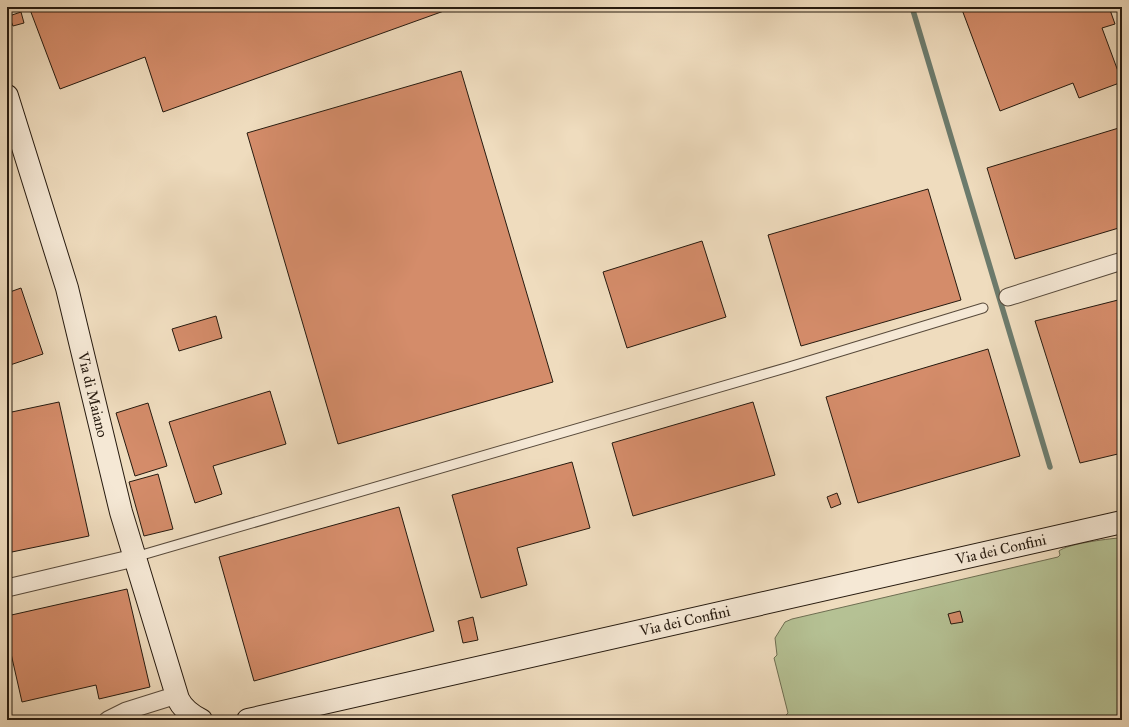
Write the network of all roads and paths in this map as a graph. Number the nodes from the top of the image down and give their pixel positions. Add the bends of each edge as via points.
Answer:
1 (7, 96) edge
2 (1122, 261) edge
3 (1008, 297) dead end
4 (983, 308) dead end
5 (1122, 522) edge
6 (134, 558) junction
7 (7, 588) edge
8 (177, 695) junction
9 (108, 720) edge
10 (201, 720) edge
11 (248, 720) edge

1 - 6 street, Via di Maiano via 67,288
2 - 3 street
4 - 6 lane
5 - 11 street, Via dei Confini
6 - 7 street
6 - 8 street, Via di Maiano
8 - 9 street
8 - 10 street via 184,708

